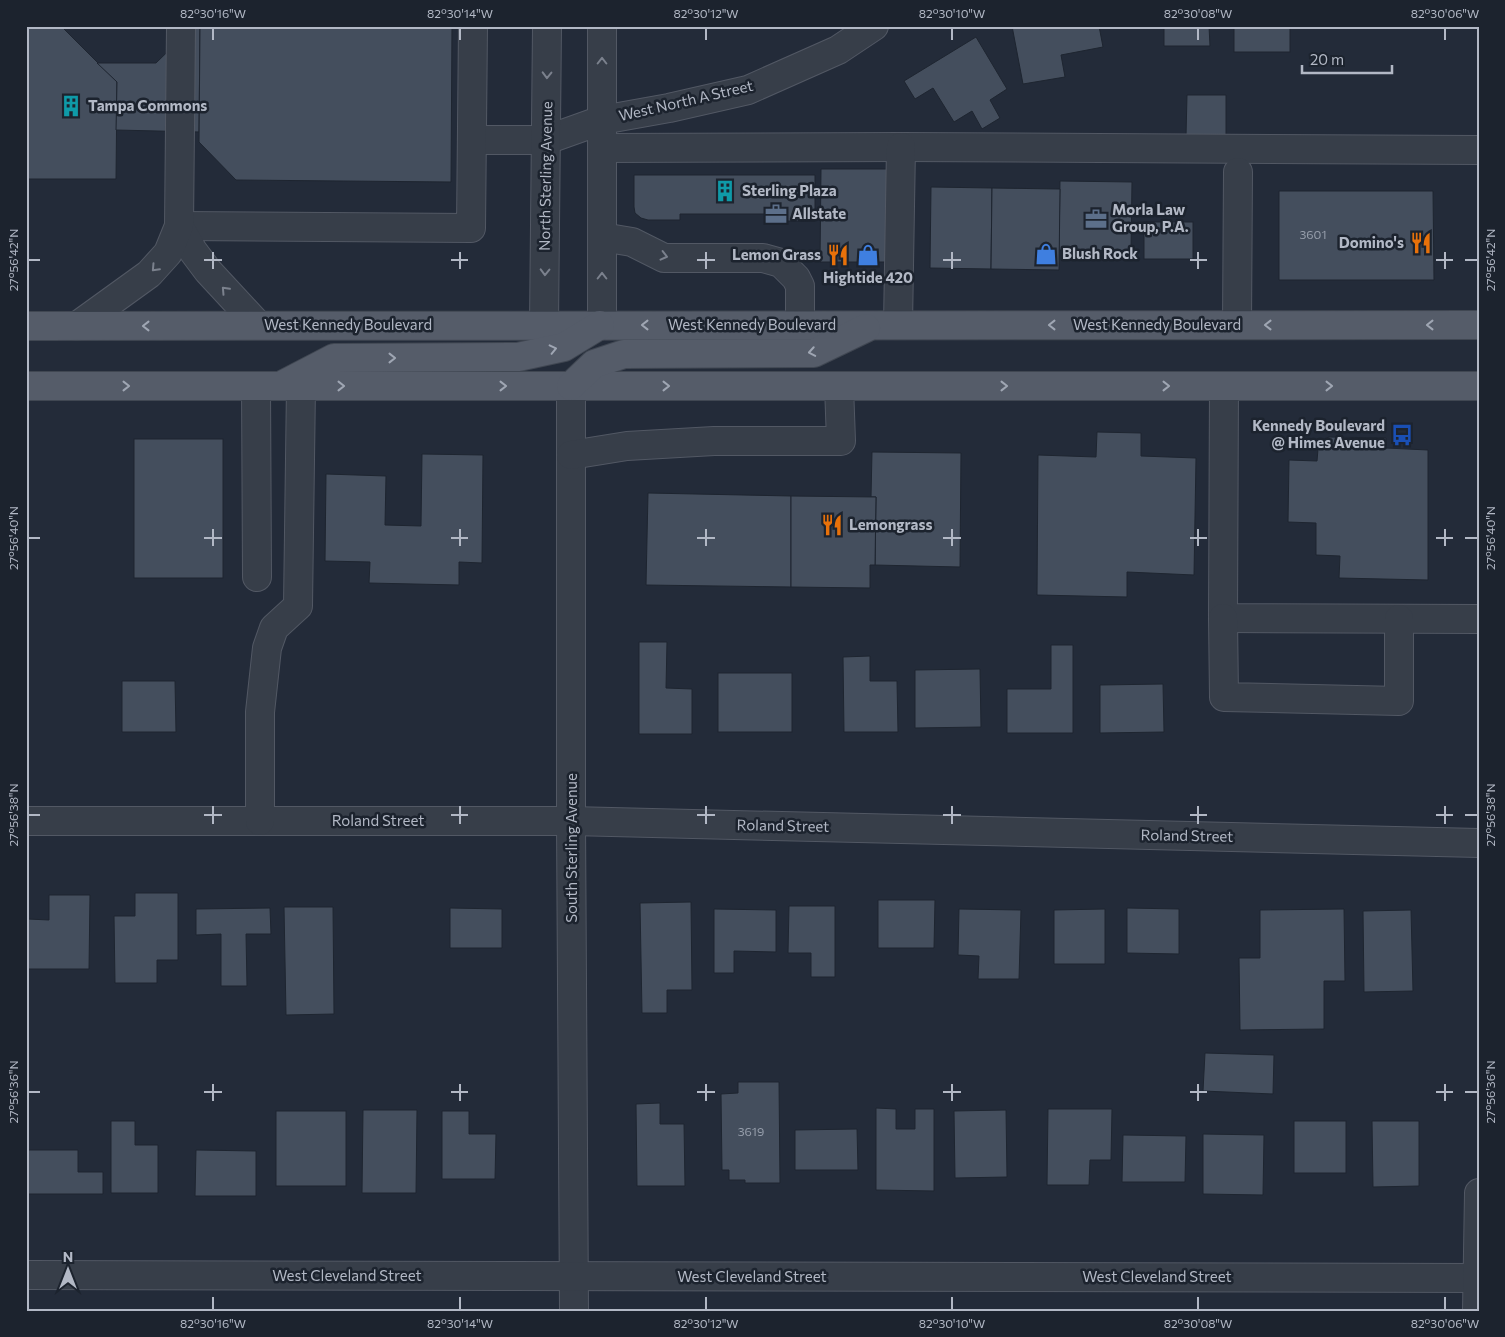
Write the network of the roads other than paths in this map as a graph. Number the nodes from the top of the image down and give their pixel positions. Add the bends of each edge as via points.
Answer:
1 (181, 26) edge
2 (473, 26) edge
3 (548, 26) edge
4 (602, 26) edge
5 (874, 26) edge
6 (602, 120) junction
7 (472, 140) junction
8 (546, 140) junction
9 (602, 148) junction
10 (902, 148) junction
11 (1479, 150) edge
12 (1238, 172) dead end
13 (179, 226) junction
14 (602, 237) junction
15 (258, 325) junction
16 (544, 325) junction
17 (602, 325) junction
18 (800, 325) junction
19 (872, 325) junction
20 (898, 325) junction
21 (1237, 325) junction
22 (1479, 325) edge
23 (26, 326) edge
24 (77, 326) junction
25 (26, 386) edge
26 (279, 386) junction
27 (571, 386) junction
28 (839, 386) junction
29 (1224, 386) junction
30 (1479, 386) edge
31 (571, 455) junction
32 (257, 577) dead end
33 (1223, 618) junction
34 (1399, 619) junction
35 (1479, 619) edge
36 (26, 821) edge
37 (260, 821) junction
38 (571, 821) junction
39 (1479, 843) edge
40 (1479, 1193) edge
41 (26, 1275) edge
42 (574, 1276) junction
43 (1477, 1278) junction
44 (574, 1311) edge
45 (1477, 1311) edge

1 - 13 street
2 - 7 street
3 -> 8 street, North Sterling Avenue
6 -> 4 street
5 - 6 street, West North A Street via 838,50 748,90
6 - 8 street, West North A Street
6 - 9 street
7 - 8 street, West North A Street
7 - 13 street via 471,228
8 -> 16 street, North Sterling Avenue
9 - 10 street
9 - 14 street
10 - 11 street
10 - 20 street
12 - 21 street
15 -> 13 street via 208,271
13 -> 24 street via 168,253 149,274
17 -> 14 street
14 -> 18 street via 632,242 664,258 763,258 781,263 800,286
15 - 16 main road, West Kennedy Boulevard
15 -> 24 main road, West Kennedy Boulevard
16 - 17 main road, West Kennedy Boulevard
18 -> 17 main road, West Kennedy Boulevard
26 -> 17 main road via 334,358 518,357 564,347
18 - 19 main road, West Kennedy Boulevard
19 - 20 main road, West Kennedy Boulevard
19 -> 27 main road via 814,353 624,354 594,364
21 -> 20 main road, West Kennedy Boulevard
22 -> 21 main road, West Kennedy Boulevard
23 - 24 main road, West Kennedy Boulevard
25 -> 26 main road
26 -> 27 main road
26 - 32 street
26 - 37 street via 298,606 274,628 267,648 260,712
27 -> 28 main road
27 - 31 street, South Sterling Avenue
28 -> 29 main road
28 - 31 street via 841,440 714,441 627,446
29 -> 30 main road
29 - 33 street
31 - 38 street, South Sterling Avenue
33 - 34 street
33 - 34 street via 1224,697 1399,701
34 - 35 street
36 - 37 street, Roland Street
37 - 38 street, Roland Street
38 - 39 street, Roland Street
38 - 42 street, South Sterling Avenue
40 - 43 street
41 - 42 street, West Cleveland Street
42 - 43 street, West Cleveland Street
42 - 44 street, South Sterling Avenue
43 - 45 street

